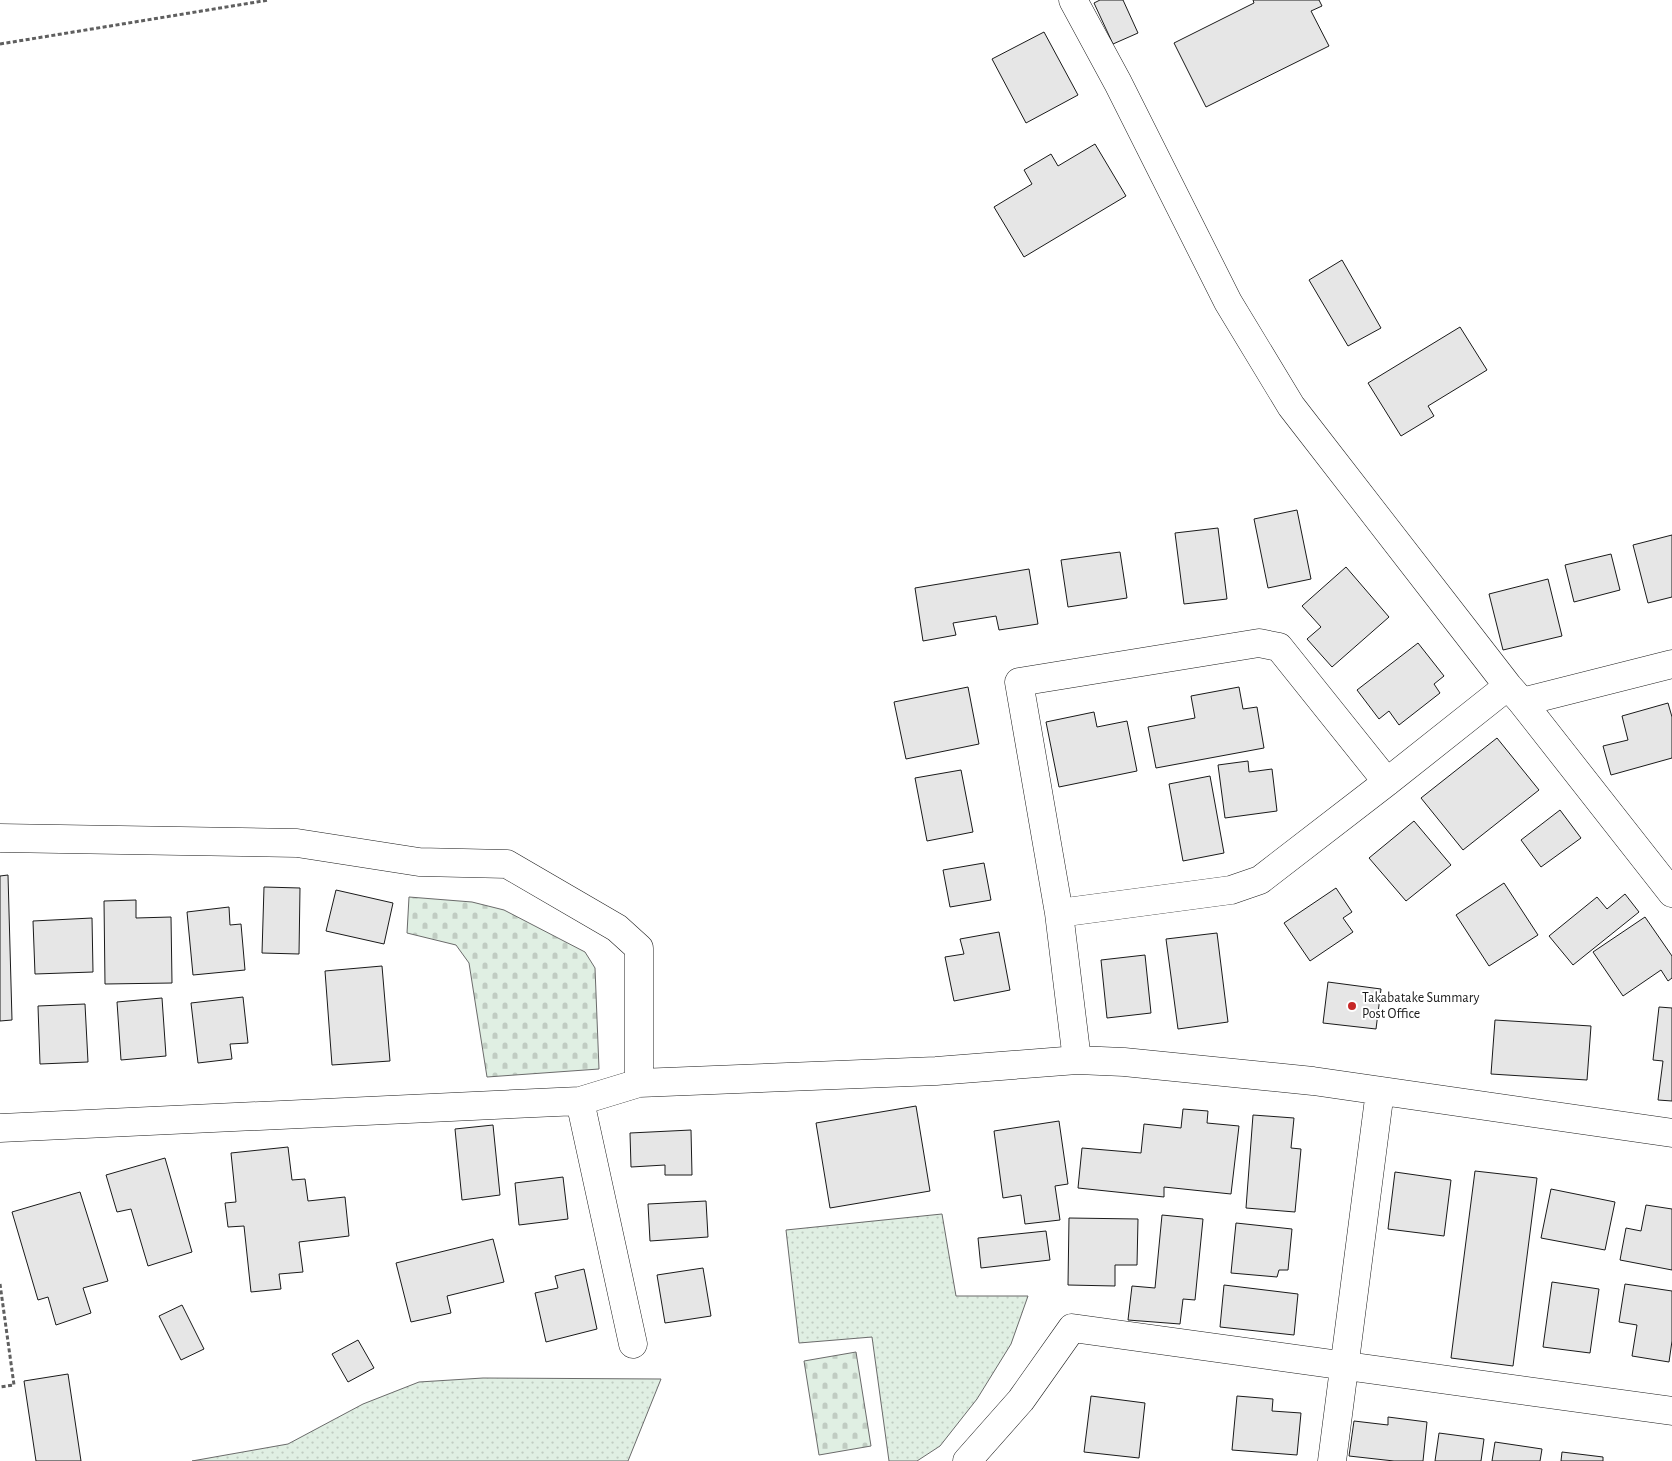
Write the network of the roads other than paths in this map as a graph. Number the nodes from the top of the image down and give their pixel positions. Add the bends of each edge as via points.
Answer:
1 (1073, 0) edge
2 (1672, 664) edge
3 (1515, 694) junction
4 (1387, 782) junction
5 (0, 838) edge
6 (1672, 892) edge
7 (1059, 913) junction
8 (1077, 1060) junction
9 (639, 1083) junction
10 (1380, 1091) junction
11 (580, 1101) junction
12 (0, 1128) edge
13 (1672, 1133) edge
14 (632, 1344) dead end
15 (1345, 1366) junction
16 (1672, 1411) edge
17 (967, 1461) edge
18 (1332, 1461) edge

1 - 3 street via 1228,302 1292,406
2 - 3 street
3 - 4 street
3 - 6 street
4 - 7 street via 1260,880 1231,890
4 - 7 street via 1279,647 1259,642 1020,682
5 - 9 street via 297,843 419,862 508,864 617,928 639,948
7 - 8 street
8 - 9 street via 936,1071
8 - 10 street via 1313,1081
9 - 11 street
10 - 13 street
10 - 15 street
11 - 12 street
11 - 14 street
15 - 16 street
15 - 17 street via 1072,1328 1021,1400
15 - 18 street

